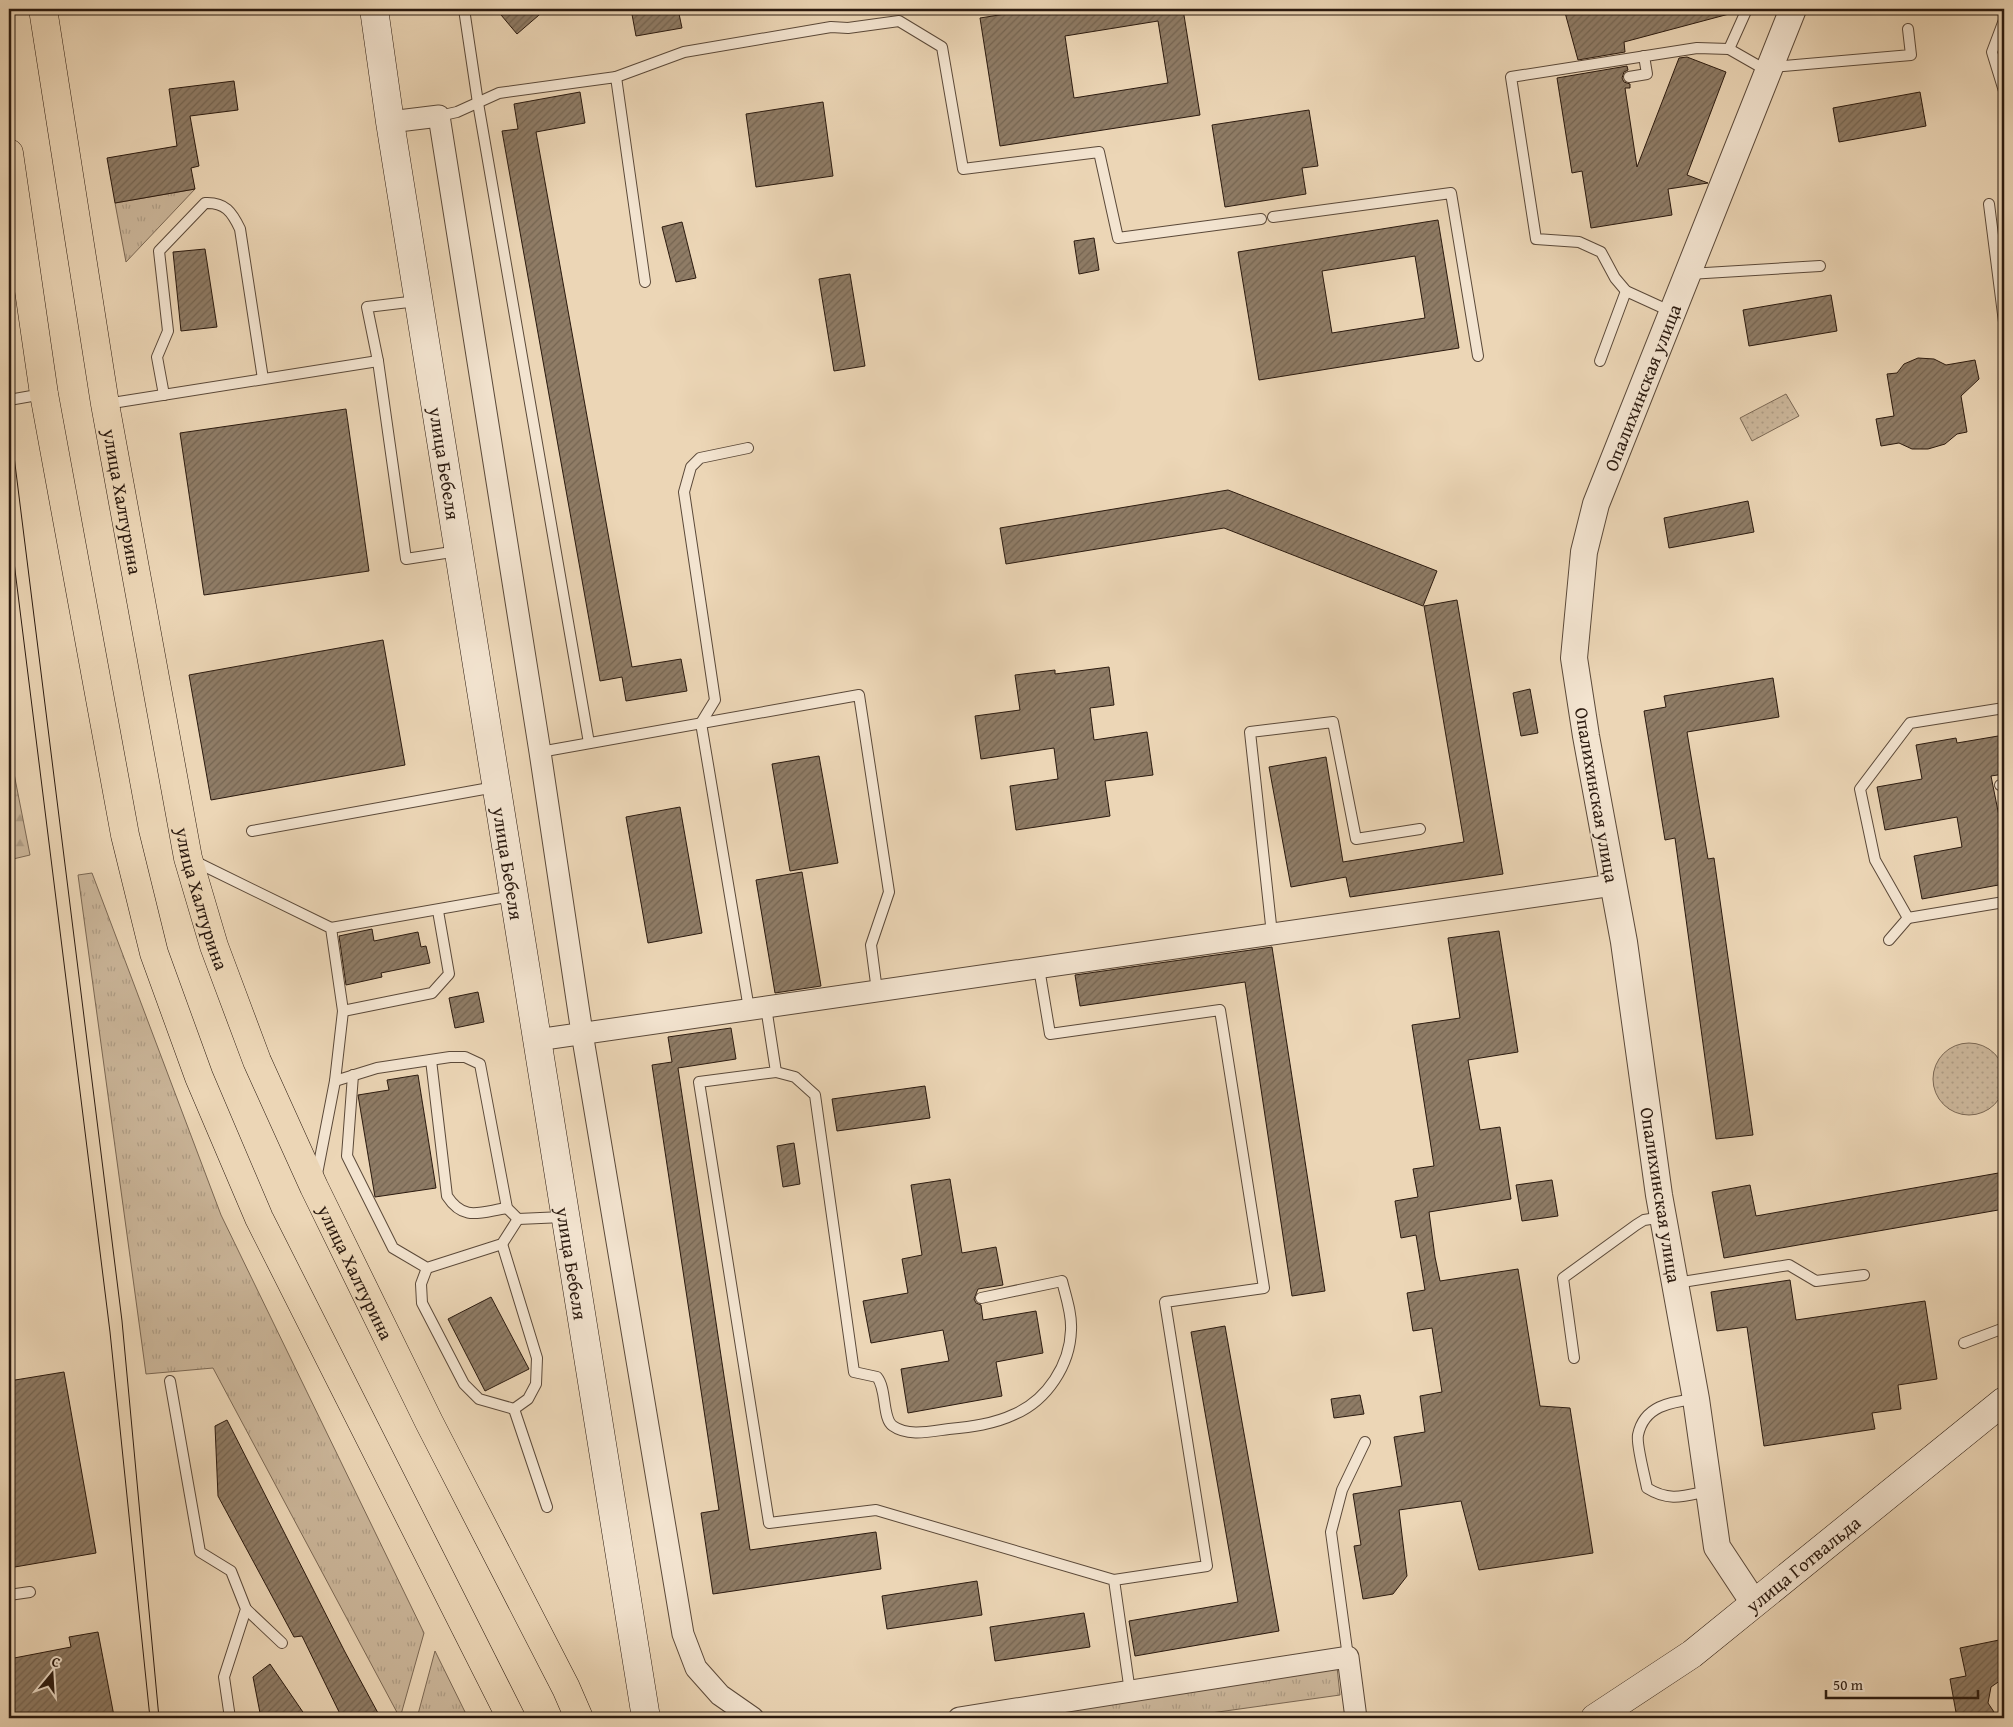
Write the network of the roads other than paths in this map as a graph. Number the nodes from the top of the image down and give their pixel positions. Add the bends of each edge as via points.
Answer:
1 (43, 9) edge
2 (374, 9) edge
3 (464, 9) edge
4 (1747, 9) edge
5 (1793, 9) edge
6 (2004, 20) edge
7 (1908, 29) dead end
8 (1729, 49) junction
9 (1644, 56) junction
10 (1771, 67) junction
11 (616, 77) junction
12 (1629, 77) dead end
13 (2004, 91) edge
14 (478, 103) junction
15 (439, 116) junction
16 (390, 122) junction
17 (9, 152) edge
18 (1988, 204) dead end
19 (1273, 217) dead end
20 (1261, 219) dead end
21 (1820, 266) dead end
22 (1688, 274) junction
23 (645, 282) dead end
24 (1626, 291) junction
25 (419, 300) junction
26 (1673, 312) junction
27 (2004, 322) edge
28 (1478, 356) dead end
29 (378, 361) junction
30 (1600, 361) dead end
31 (263, 380) junction
32 (44, 394) junction
33 (164, 395) junction
34 (9, 400) edge
35 (105, 404) junction
36 (748, 448) dead end
37 (459, 551) junction
38 (2004, 708) edge
39 (701, 723) junction
40 (589, 743) junction
41 (540, 752) junction
42 (496, 787) junction
43 (1420, 829) dead end
44 (252, 831) dead end
45 (188, 858) junction
46 (1613, 885) junction
47 (513, 896) junction
48 (2004, 902) edge
49 (438, 910) junction
50 (1908, 918) junction
51 (331, 928) junction
52 (1272, 934) junction
53 (1889, 940) dead end
54 (1039, 968) junction
55 (877, 991) junction
56 (758, 1008) junction
57 (343, 1011) junction
58 (582, 1033) junction
59 (537, 1040) junction
60 (431, 1060) junction
61 (776, 1072) junction
62 (353, 1076) junction
63 (335, 1081) junction
64 (314, 1187) junction
65 (507, 1208) junction
66 (563, 1217) junction
67 (1664, 1217) junction
68 (518, 1218) junction
69 (502, 1244) junction
70 (427, 1268) junction
71 (1864, 1275) dead end
72 (1676, 1284) junction
73 (981, 1298) dead end
74 (2004, 1328) edge
75 (1964, 1343) dead end
76 (1574, 1358) dead end
77 (170, 1381) dead end
78 (1696, 1399) junction
79 (2004, 1401) edge
80 (514, 1409) junction
81 (1365, 1442) dead end
82 (1708, 1491) junction
83 (547, 1507) dead end
84 (1114, 1580) junction
85 (30, 1592) dead end
86 (9, 1595) edge
87 (1754, 1603) junction
88 (246, 1609) junction
89 (282, 1643) dead end
90 (1348, 1657) junction
91 (1130, 1692) junction
92 (230, 1718) edge
93 (511, 1718) edge
94 (579, 1718) edge
95 (646, 1718) edge
96 (753, 1718) edge
97 (959, 1718) edge
98 (1356, 1718) edge
99 (1595, 1718) edge

1 - 35 main road, улица Халтурина
2 - 16 main road, улица Бебеля
3 - 14 lane
4 - 8 lane
5 - 10 street, Опалихинская улица
6 - 13 lane via 1992,52
7 - 10 lane via 1912,55
8 - 9 lane via 1697,48
8 - 10 lane via 1757,65
9 - 12 lane via 1647,74
9 - 24 lane via 1511,77 1536,239 1579,242 1601,252
10 - 22 street, Опалихинская улица
11 - 14 lane via 499,93
11 - 20 lane via 684,52 831,27 899,21 942,47 963,169 1099,152 1118,238
11 - 23 lane
14 - 15 lane
14 - 40 lane
15 - 16 street
15 - 41 street
16 - 25 main road, улица Бебеля
17 - 32 main road
18 - 27 lane
19 - 28 lane via 1451,193
21 - 22 lane
22 - 26 street, Опалихинская улица
24 - 26 lane
24 - 30 lane
25 - 29 lane via 367,307
25 - 37 main road, улица Бебеля
26 - 46 street, Опалихинская улица via 1596,504 1584,552 1574,658
29 - 31 lane
29 - 37 lane via 406,559
31 - 33 lane
31 - 33 lane via 240,229 233,213 216,203 205,203 159,251 168,331 157,357
32 - 34 lane
32 - 93 main road via 125,835 154,953 199,1077 260,1218
33 - 35 lane
35 - 45 main road, улица Халтурина
36 - 39 lane via 700,458 691,467 684,492 715,700
37 - 42 main road, улица Бебеля
38 - 50 lane via 1910,724 1860,789 1875,860
39 - 40 lane
39 - 55 lane via 859,695 888,892 871,945
39 - 56 lane
40 - 41 lane
41 - 58 street
42 - 44 lane
42 - 47 main road, улица Бебеля
43 - 52 lane via 1356,839 1333,722 1250,732
45 - 51 lane
45 - 64 main road, улица Халтурина via 214,946 257,1061
46 - 52 street
46 - 67 street, Опалихинская улица
47 - 49 lane
47 - 59 main road, улица Бебеля
48 - 50 lane
49 - 51 lane
49 - 57 lane via 449,974 432,994
50 - 53 lane
51 - 57 lane
52 - 54 street
54 - 55 street
54 - 84 lane via 1050,1034 1220,1010 1264,1288 1165,1302 1207,1566
55 - 56 street
56 - 58 street
56 - 61 lane
57 - 63 lane
58 - 59 street
58 - 96 street via 683,1634 696,1668 720,1695
59 - 66 main road, улица Бебеля
60 - 62 lane via 377,1068
60 - 65 lane via 464,1057 480,1064
60 - 65 lane via 447,1196 455,1208 469,1214
61 - 73 lane via 795,1077 815,1095 854,1372 877,1377 882,1383 888,1421 893,1427 919,1432 995,1422 1017,1414 1034,1402 1063,1368 1072,1328 1062,1281
61 - 84 lane via 699,1082 769,1523 876,1510
62 - 63 lane
62 - 70 lane via 347,1156 393,1248
63 - 64 lane
64 - 94 main road, улица Халтурина
65 - 68 lane
66 - 68 lane
66 - 95 main road, улица Бебеля
67 - 72 street, Опалихинская улица
67 - 76 lane via 1636,1224 1563,1278
68 - 69 lane
69 - 70 lane
69 - 80 lane via 537,1358 536,1384 528,1399
70 - 80 lane via 421,1284 422,1303 464,1384 479,1399
71 - 72 lane via 1816,1281 1789,1265
72 - 78 street, Опалихинская улица
74 - 75 lane
77 - 88 lane via 200,1552 231,1570
78 - 82 street, Опалихинская улица
78 - 82 lane via 1658,1406 1645,1418 1637,1436 1648,1488 1672,1498
79 - 87 main road, улица Готвальда
80 - 83 lane
81 - 90 lane via 1342,1490 1331,1532
82 - 87 street, Опалихинская улица via 1718,1547
84 - 91 lane
85 - 86 lane
87 - 99 main road, улица Готвальда via 1692,1654
88 - 89 lane
88 - 92 lane via 224,1677
90 - 91 street
90 - 98 street
91 - 97 street

